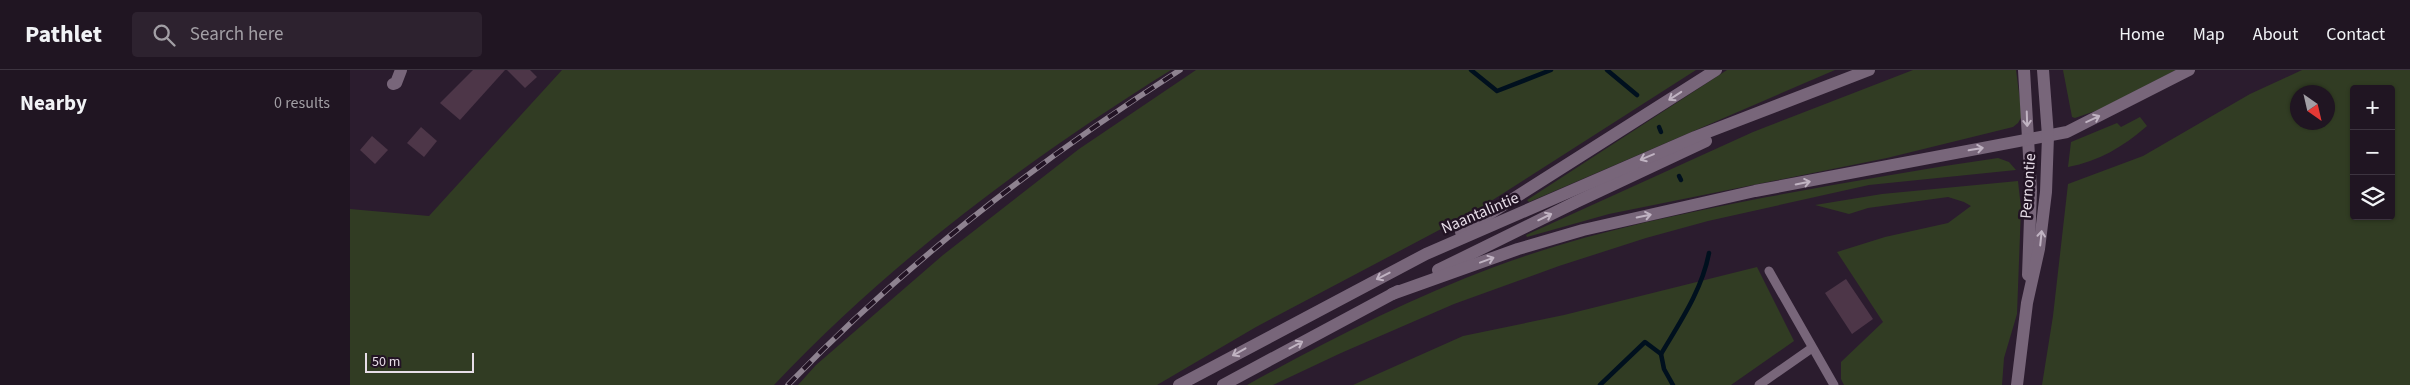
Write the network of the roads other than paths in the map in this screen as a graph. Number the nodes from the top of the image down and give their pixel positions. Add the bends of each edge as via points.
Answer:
1 (401, 70) edge
2 (1716, 70) edge
3 (1869, 70) edge
4 (2024, 70) edge
5 (2043, 70) edge
6 (2189, 70) edge
7 (393, 84) dead end
8 (1806, 95) junction
9 (2048, 136) junction
10 (2028, 140) junction
11 (1426, 254) junction
12 (1770, 271) dead end
13 (1392, 294) junction
14 (2027, 302) junction
15 (1812, 348) junction
16 (1179, 385) edge
17 (1223, 385) edge
18 (1758, 385) edge
19 (1834, 385) edge
20 (2017, 385) edge

1 - 7 main road
2 -> 11 main road
3 - 8 main road, Naantalintie
4 -> 10 main road, Pernontie
5 - 9 main road, Pernontie
9 -> 6 main road via 2067,132
8 -> 11 main road, Naantalintie via 1695,137
13 -> 8 main road, Naantalintie via 1576,202
9 - 10 main road
14 -> 9 main road, Pernontie via 2040,249
13 -> 10 main road via 1518,249 1583,230 1755,191
10 - 14 main road, Pernontie via 2031,190
11 -> 16 main road, Naantalintie
12 - 15 lane
17 -> 13 main road, Naantalintie
14 - 20 main road, Pernontie
15 - 18 lane
15 - 19 lane

